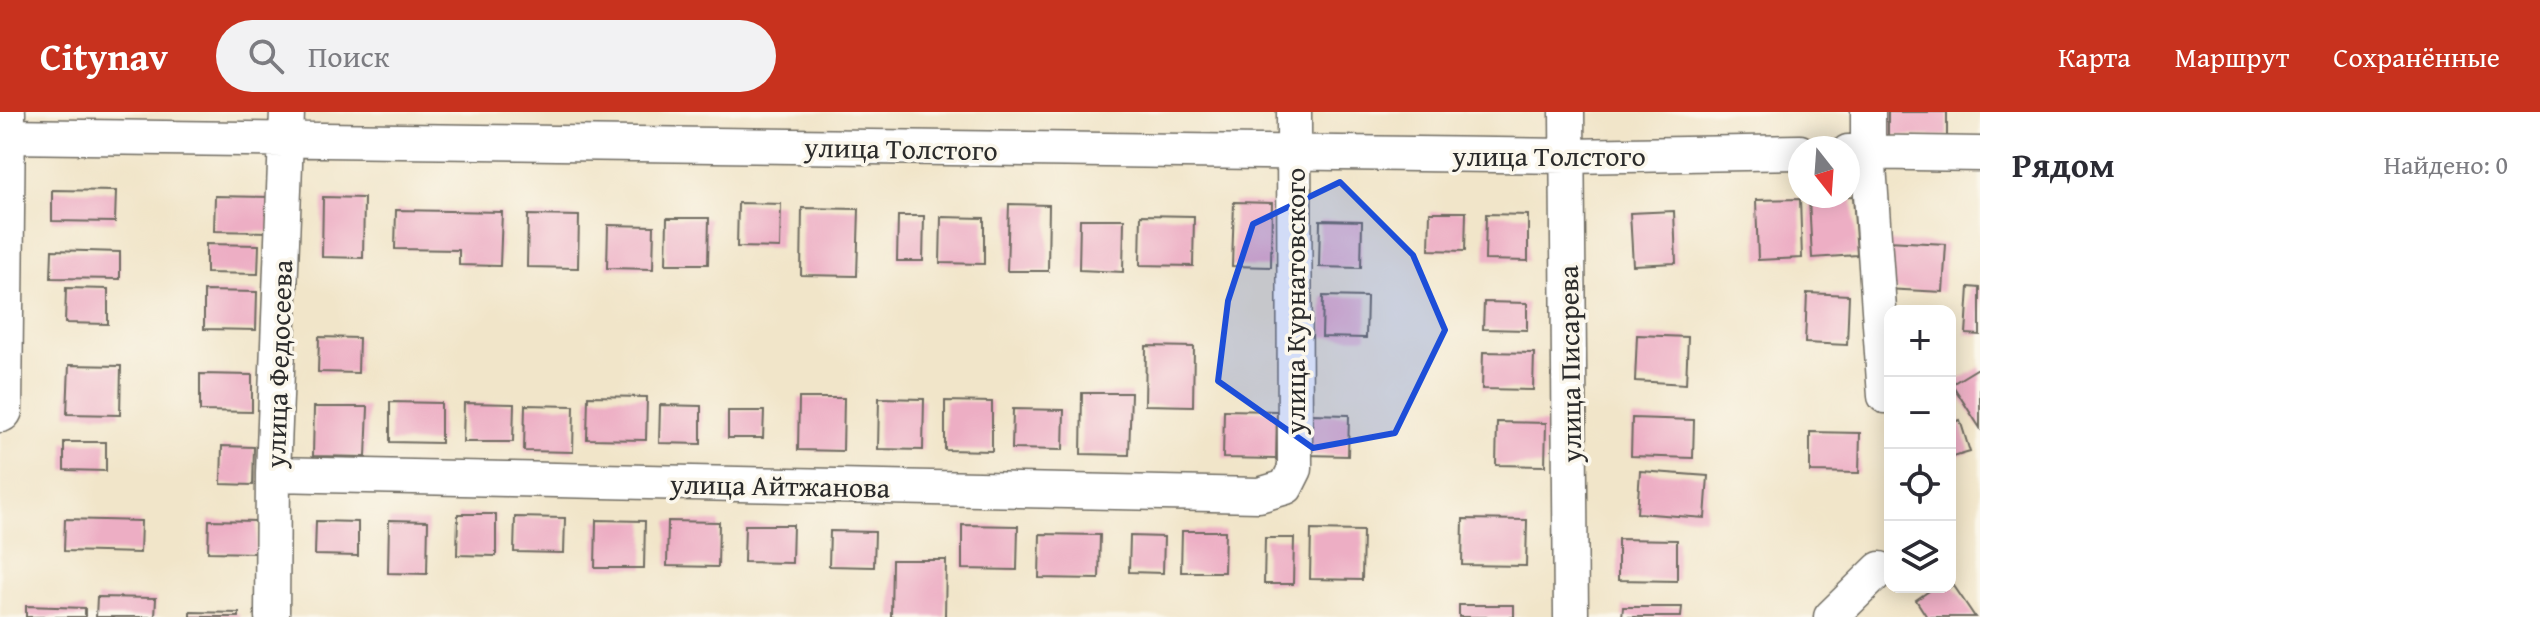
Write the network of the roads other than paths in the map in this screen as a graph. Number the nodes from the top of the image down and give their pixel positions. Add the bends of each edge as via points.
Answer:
1 (1294, 112) edge
2 (1567, 112) edge
3 (1868, 112) edge
4 (3, 124) edge
5 (287, 126) edge
6 (1860, 144) edge
7 (1788, 152) edge
8 (1860, 152) edge
9 (1294, 153) junction
10 (1980, 154) edge
11 (1567, 156) junction
12 (1860, 170) edge
13 (1884, 387) edge
14 (0, 410) edge
15 (273, 474) junction
16 (1286, 487) joint
17 (1880, 569) dead end
18 (272, 617) edge
19 (1571, 617) edge
20 (1831, 617) edge

1 - 9 street, улица Курнатовского
2 - 11 street, улица Писарева
3 - 6 street
4 - 5 street, улица Толстого
4 - 14 main road
5 - 9 street, улица Толстого
5 - 15 street, улица Федосеева
7 - 11 street, улица Толстого
8 - 10 street
9 - 11 street, улица Толстого
9 - 16 street, улица Курнатовского via 1295,469
11 - 19 street, улица Писарева
12 - 13 street
15 - 16 street, улица Айтжанова via 1259,495
15 - 18 street, улица Федосеева
17 - 20 street

